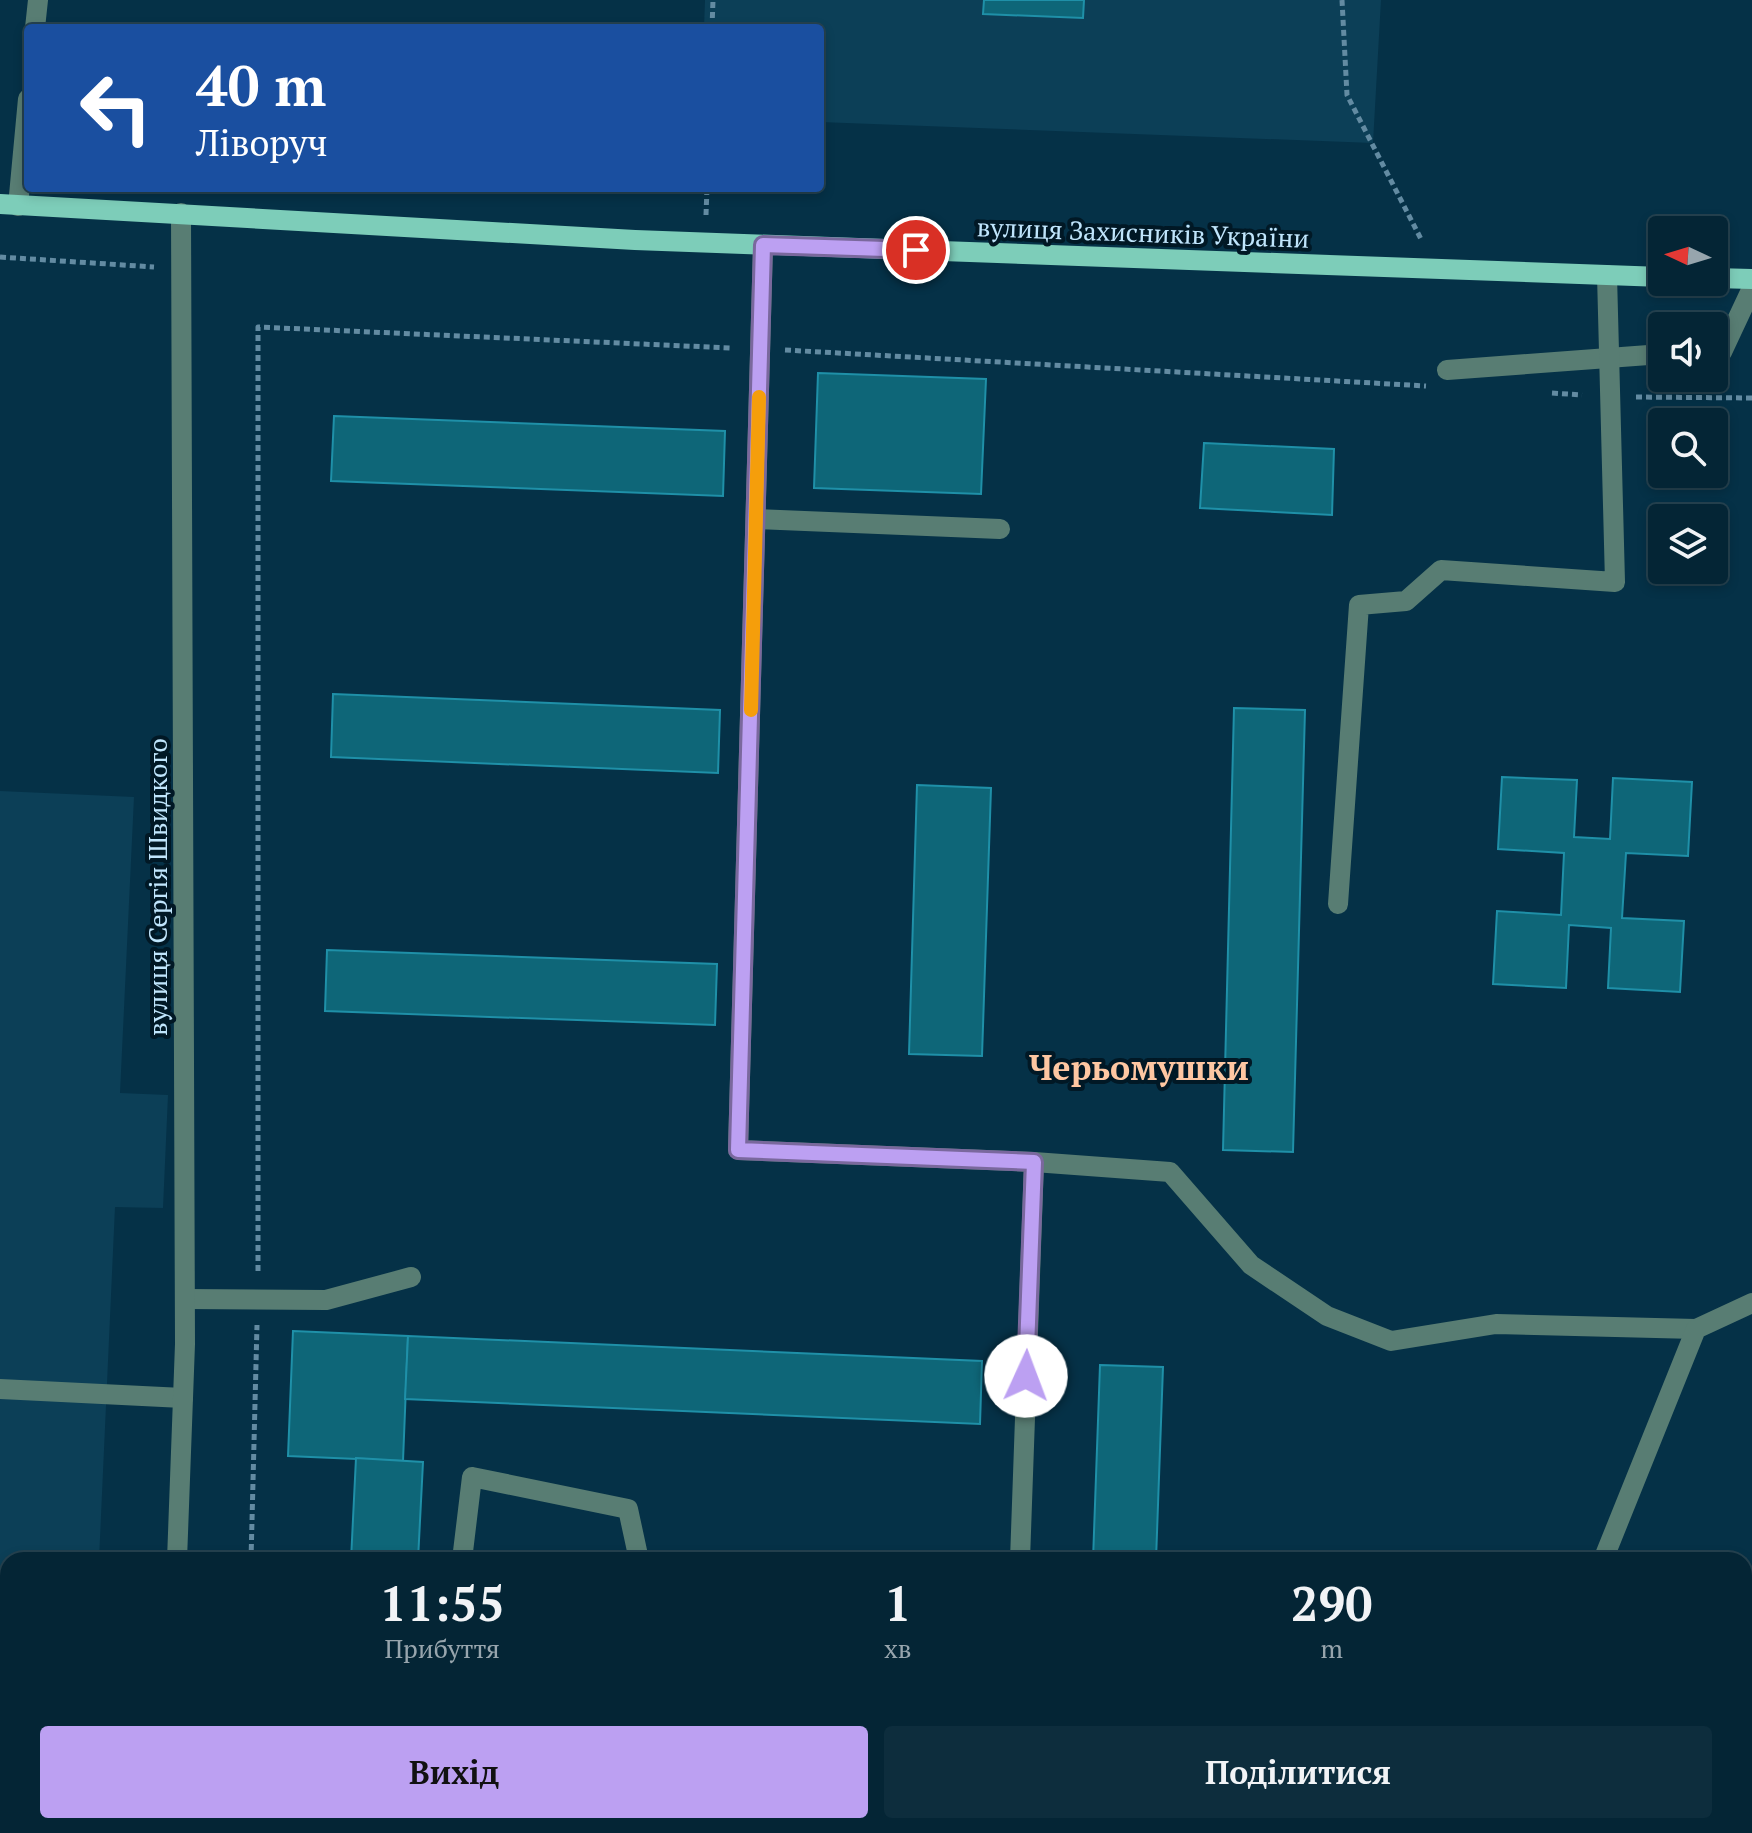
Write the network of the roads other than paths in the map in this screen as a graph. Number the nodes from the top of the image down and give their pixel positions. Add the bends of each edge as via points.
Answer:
1 (38, 0) edge
2 (35, 24) edge
3 (24, 121) edge
4 (9, 205) edge
5 (181, 213) junction
6 (763, 245) junction
7 (1607, 275) junction
8 (1648, 276) edge
9 (1728, 278) edge
10 (1752, 279) edge
11 (1752, 288) edge
12 (1728, 339) edge
13 (1648, 355) edge
14 (1609, 356) junction
15 (1442, 378) road end
16 (756, 519) junction
17 (1000, 529) dead end
18 (1338, 904) dead end
19 (1034, 1162) junction
20 (411, 1277) dead end
21 (185, 1299) junction
22 (1752, 1303) edge
23 (1696, 1329) junction
24 (0, 1389) edge
25 (183, 1398) junction
26 (177, 1552) edge
27 (463, 1552) edge
28 (637, 1552) edge
29 (1020, 1552) edge
30 (1606, 1552) edge

1 - 2 street
3 - 4 street
4 - 5 main road, вулиця Захисників України
5 - 6 main road, вулиця Захисників України
5 - 21 street, вулиця Сергія Швидкого
6 - 7 main road, вулиця Захисників України
6 - 16 street
7 - 8 main road, вулиця Захисників України
7 - 14 street
9 - 10 main road
11 - 12 street
13 - 14 street
14 - 15 street
14 - 18 street via 1615,582 1441,570 1406,601 1359,605
16 - 17 street
16 - 19 street via 738,1150
19 - 23 street via 1170,1172 1251,1265 1327,1316 1391,1341 1496,1324
19 - 29 street
20 - 21 street via 326,1300
21 - 25 street, вулиця Сергія Швидкого
22 - 23 street
23 - 30 street
24 - 25 street
25 - 26 street, вулиця Сергія Швидкого
27 - 28 street via 472,1477 628,1509

